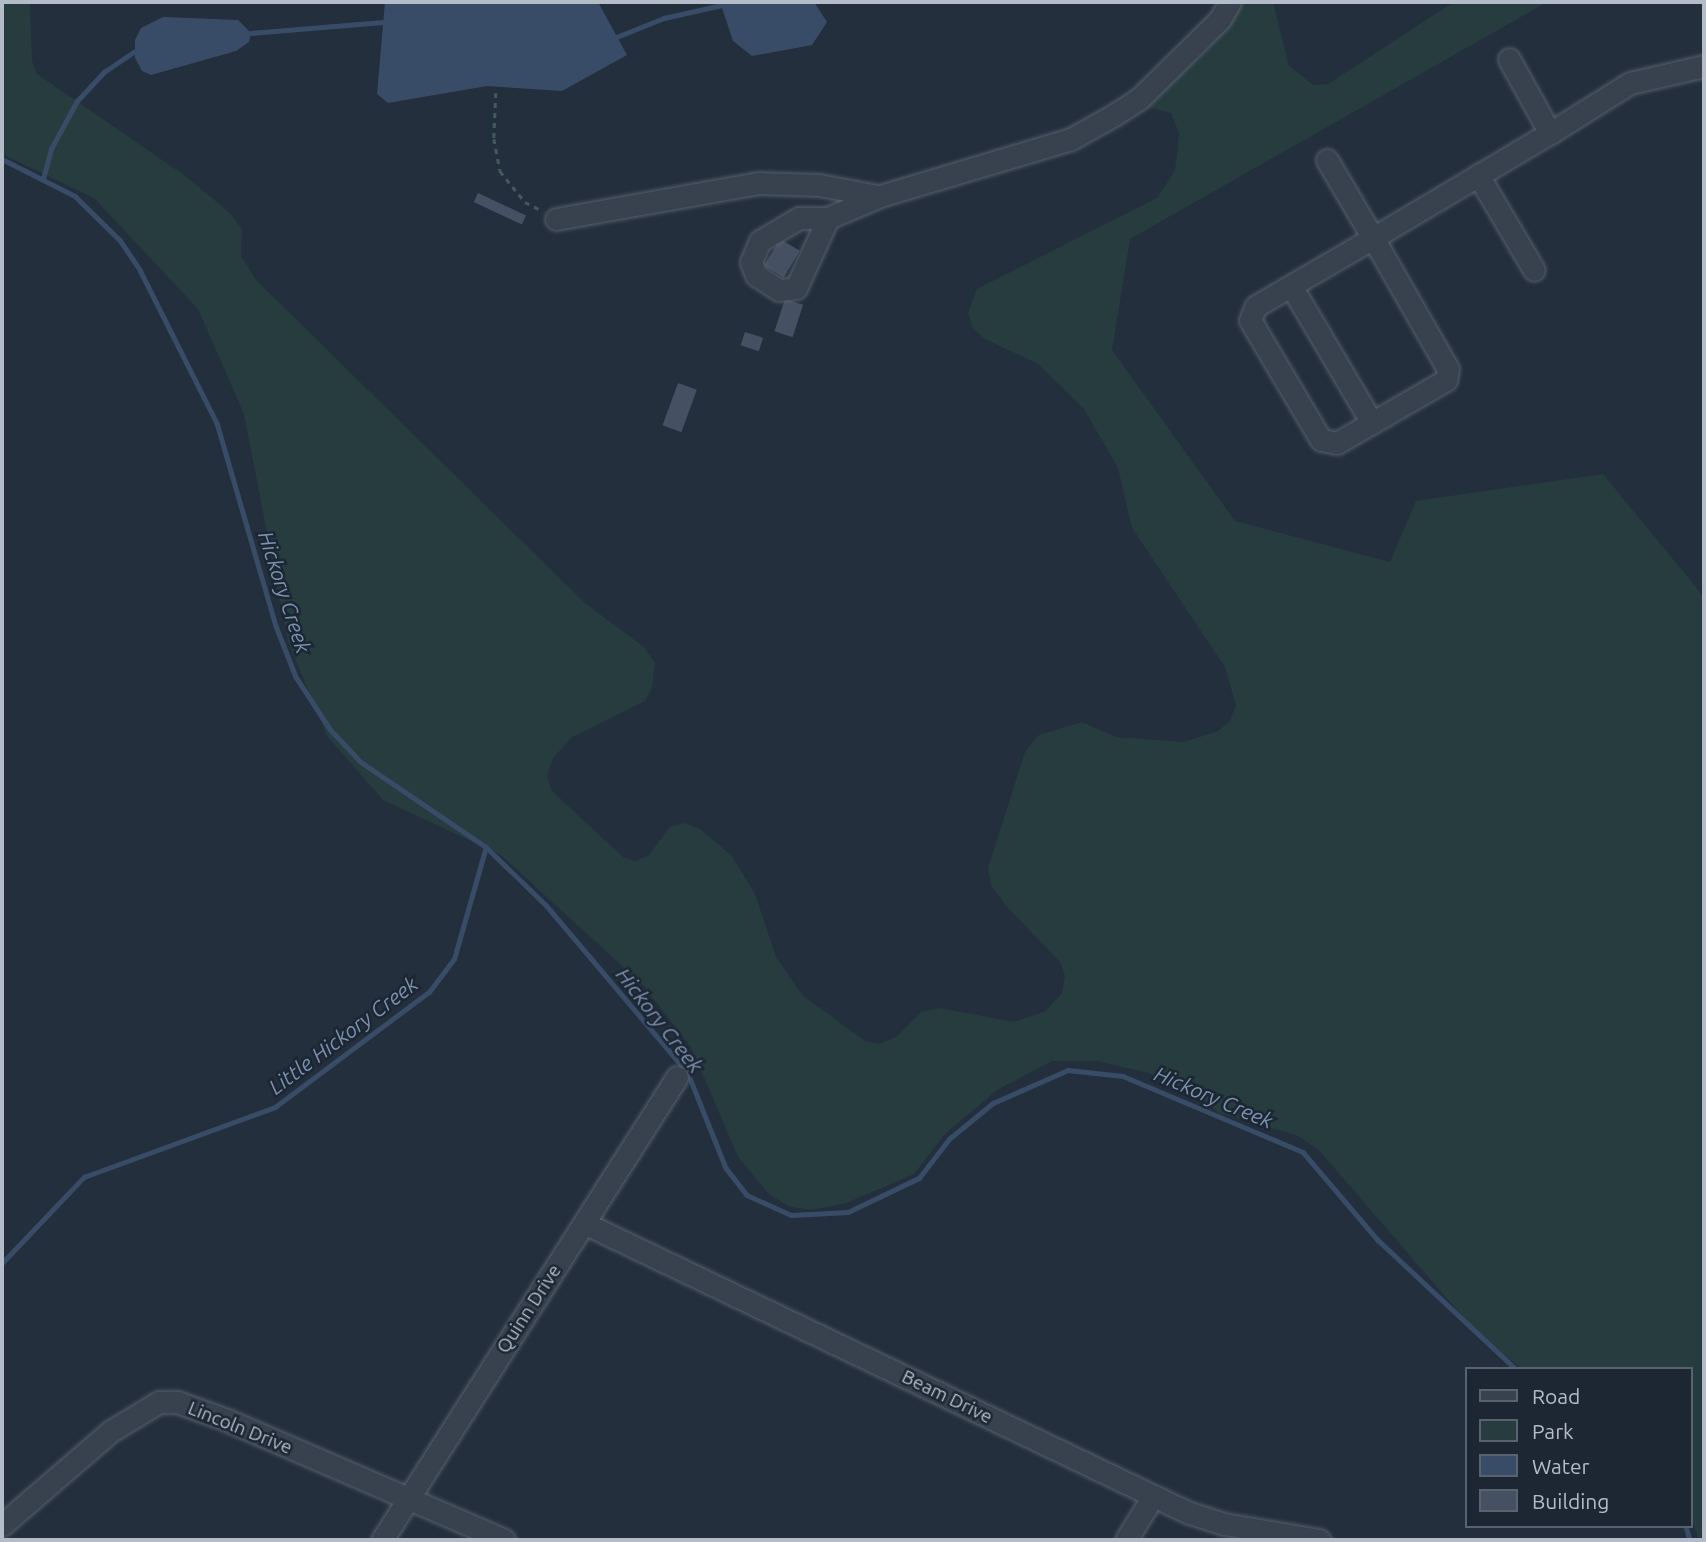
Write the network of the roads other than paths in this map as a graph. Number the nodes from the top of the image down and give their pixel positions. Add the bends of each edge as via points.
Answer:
1 (1230, 2) edge
2 (1508, 59) dead end
3 (1704, 66) edge
4 (1550, 133) junction
5 (1327, 160) dead end
6 (1478, 175) junction
7 (880, 196) junction
8 (828, 218) dead end
9 (556, 219) road end
10 (1373, 238) junction
11 (1534, 270) dead end
12 (1291, 286) junction
13 (1372, 423) junction
14 (677, 1077) dead end
15 (584, 1223) junction
16 (1153, 1496) junction
17 (409, 1498) junction
18 (2, 1525) edge
19 (382, 1540) edge
20 (504, 1540) edge
21 (1126, 1540) edge
22 (1320, 1540) edge

1 - 7 street via 1220,19 1140,98 1071,139
2 - 4 street
3 - 4 street via 1630,83
4 - 6 street
5 - 10 street
6 - 10 street
6 - 11 street
7 - 8 street
7 - 9 street via 819,184 758,183
10 - 12 street
10 - 13 street via 1448,369 1446,380
12 - 13 street
12 - 13 street via 1256,306 1250,320 1321,440 1337,443
14 - 15 street, Quinn Drive
15 - 16 street, Beam Drive
15 - 17 street, Quinn Drive
16 - 21 street
16 - 22 street, Beam Drive via 1224,1524
17 - 18 street, Lincoln Drive via 227,1420 177,1402 159,1402 111,1431
17 - 19 street, Quinn Drive
17 - 20 street, Lincoln Drive

